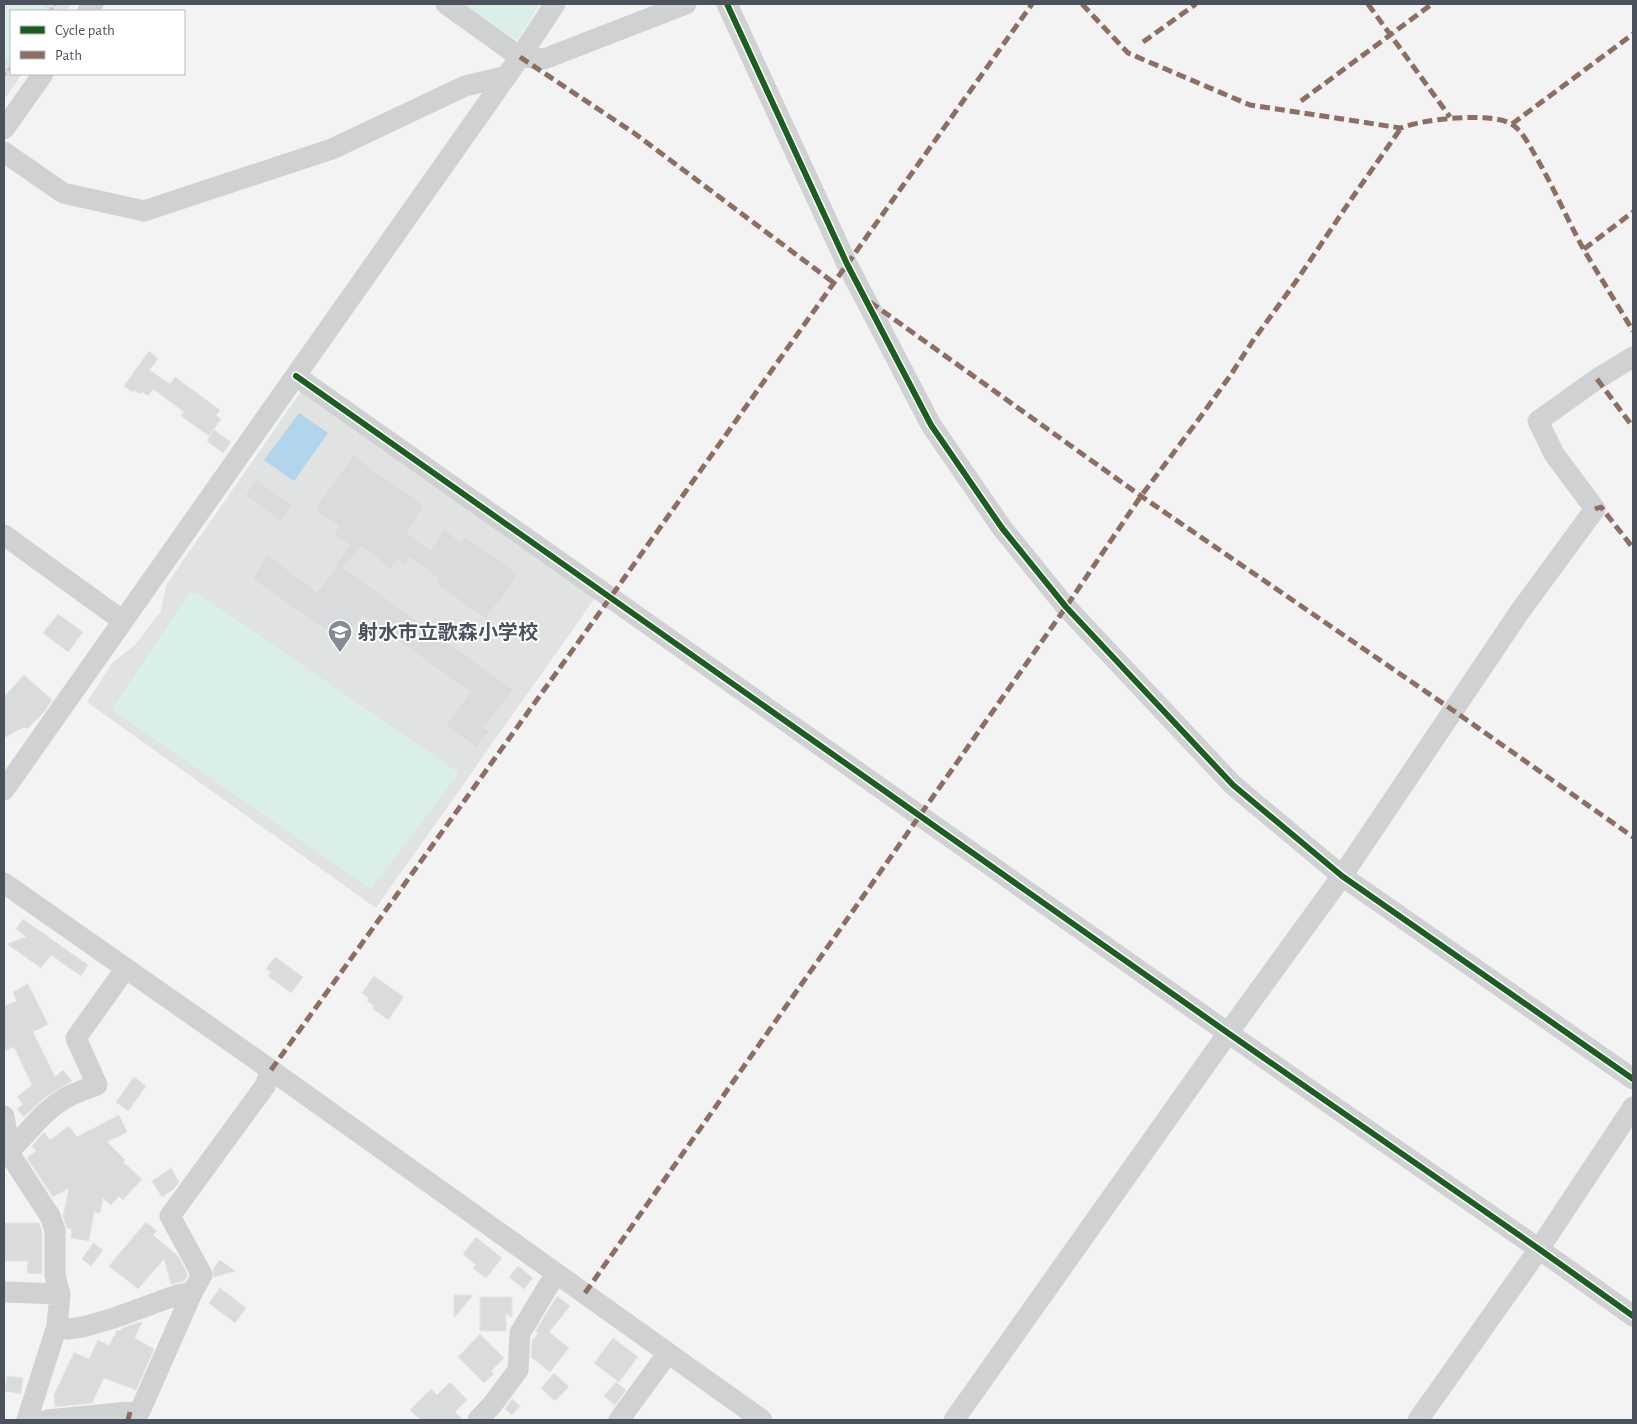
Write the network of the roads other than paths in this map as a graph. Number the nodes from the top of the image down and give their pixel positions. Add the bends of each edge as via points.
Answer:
1 (446, 4) edge
2 (555, 4) edge
3 (686, 4) edge
4 (727, 4) edge
5 (520, 57) junction
6 (42, 75) edge
7 (507, 76) junction
8 (4, 130) edge
9 (4, 152) edge
10 (1633, 356) edge
11 (296, 376) junction
12 (4, 535) edge
13 (123, 621) junction
14 (4, 790) edge
15 (1342, 876) junction
16 (4, 883) edge
17 (126, 968) junction
18 (1228, 1033) junction
19 (270, 1070) junction
20 (1633, 1079) edge
21 (1633, 1107) edge
22 (4, 1116) edge
23 (10, 1150) junction
24 (1539, 1249) junction
25 (556, 1272) junction
26 (4, 1292) edge
27 (192, 1293) junction
28 (60, 1294) junction
29 (1633, 1316) edge
30 (57, 1326) junction
31 (668, 1353) junction
32 (27, 1420) edge
33 (47, 1420) edge
34 (478, 1420) edge
35 (618, 1420) edge
36 (762, 1420) edge
37 (954, 1420) edge
38 (1418, 1420) edge

1 - 5 street
2 - 5 street
3 - 5 street via 544,59
4 - 15 street via 847,264 931,425 1002,528 1066,607 1233,785
5 - 7 street
6 - 8 street
7 - 9 street via 465,86 332,149 144,211 63,193
7 - 11 street
10 - 15 street via 1538,422 1554,454 1595,509 1518,614
11 - 13 street
11 - 18 street
12 - 13 street
13 - 14 street
15 - 18 street
15 - 20 street
16 - 17 street
17 - 19 street
17 - 23 street via 76,1038 97,1085 56,1103
18 - 24 street
18 - 37 street
19 - 25 street
19 - 27 street via 266,1086 170,1216 202,1275
21 - 24 street
22 - 23 street
23 - 28 street via 50,1216 55,1230 55,1276
24 - 29 street
24 - 38 street
25 - 31 street
25 - 34 street via 520,1333 518,1370
26 - 28 street
27 - 30 street via 177,1295 83,1327 67,1329
27 - 33 street via 140,1411
28 - 30 street
30 - 32 street
31 - 35 street
31 - 36 street

